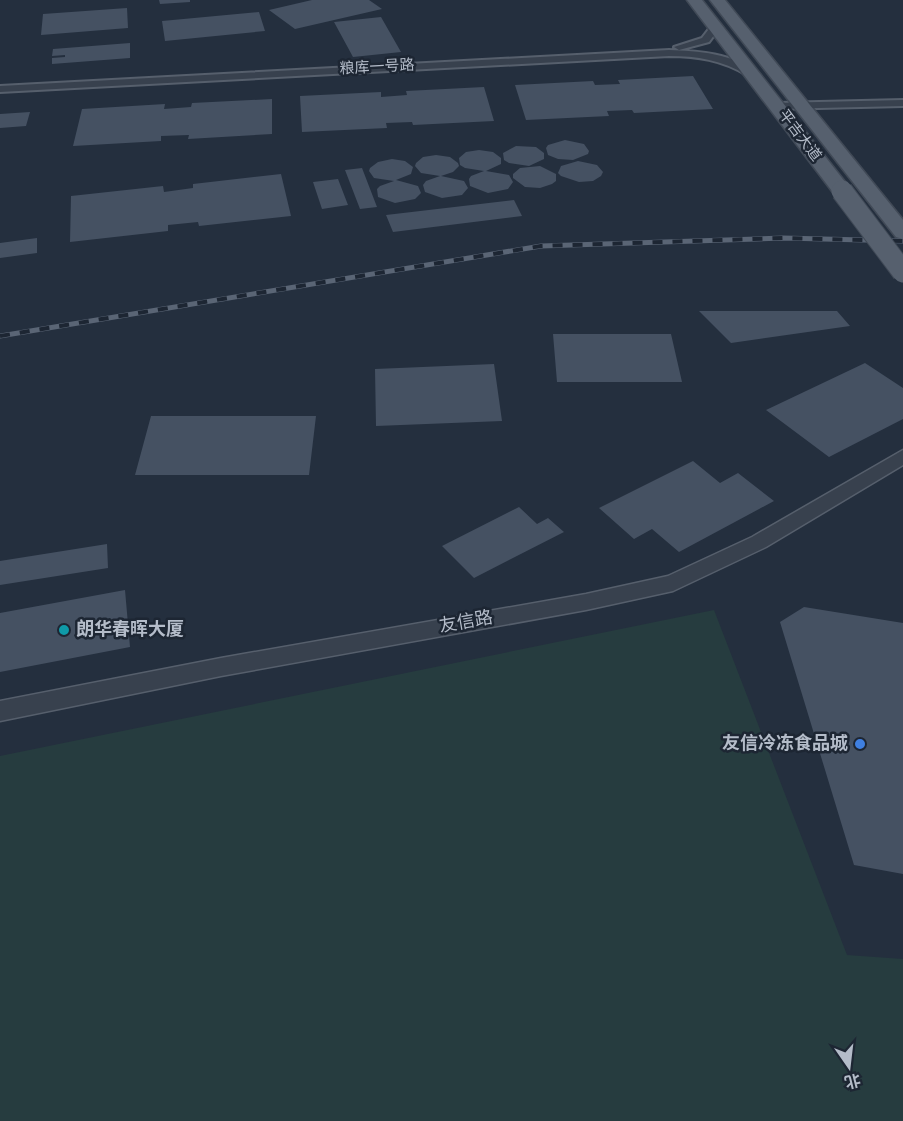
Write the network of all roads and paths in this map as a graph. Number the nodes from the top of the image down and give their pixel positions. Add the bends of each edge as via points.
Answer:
1 (694, 0) edge
2 (717, 0) edge
3 (715, 27) junction
4 (750, 73) junction
5 (0, 84) edge
6 (0, 89) edge
7 (903, 103) edge
8 (800, 105) junction
9 (777, 106) junction
10 (903, 233) edge
11 (903, 273) edge
12 (903, 456) edge
13 (903, 470) edge
14 (0, 711) edge
15 (0, 725) edge

1 - 3 main road, 平吉大道
2 - 8 main road, 平吉大道
3 - 4 main road, 平吉大道
3 - 5 street, 粮库一号路 via 704,41 664,49
4 - 6 street, 粮库一号路 via 714,57 669,53
4 - 9 main road, 平吉大道
7 - 8 street
8 - 9 street
8 - 10 main road, 平吉大道
9 - 11 main road, 平吉大道, bridge
12 - 14 street, 友信路 via 759,542 673,583
13 - 15 street, 友信路 via 770,551 684,593

